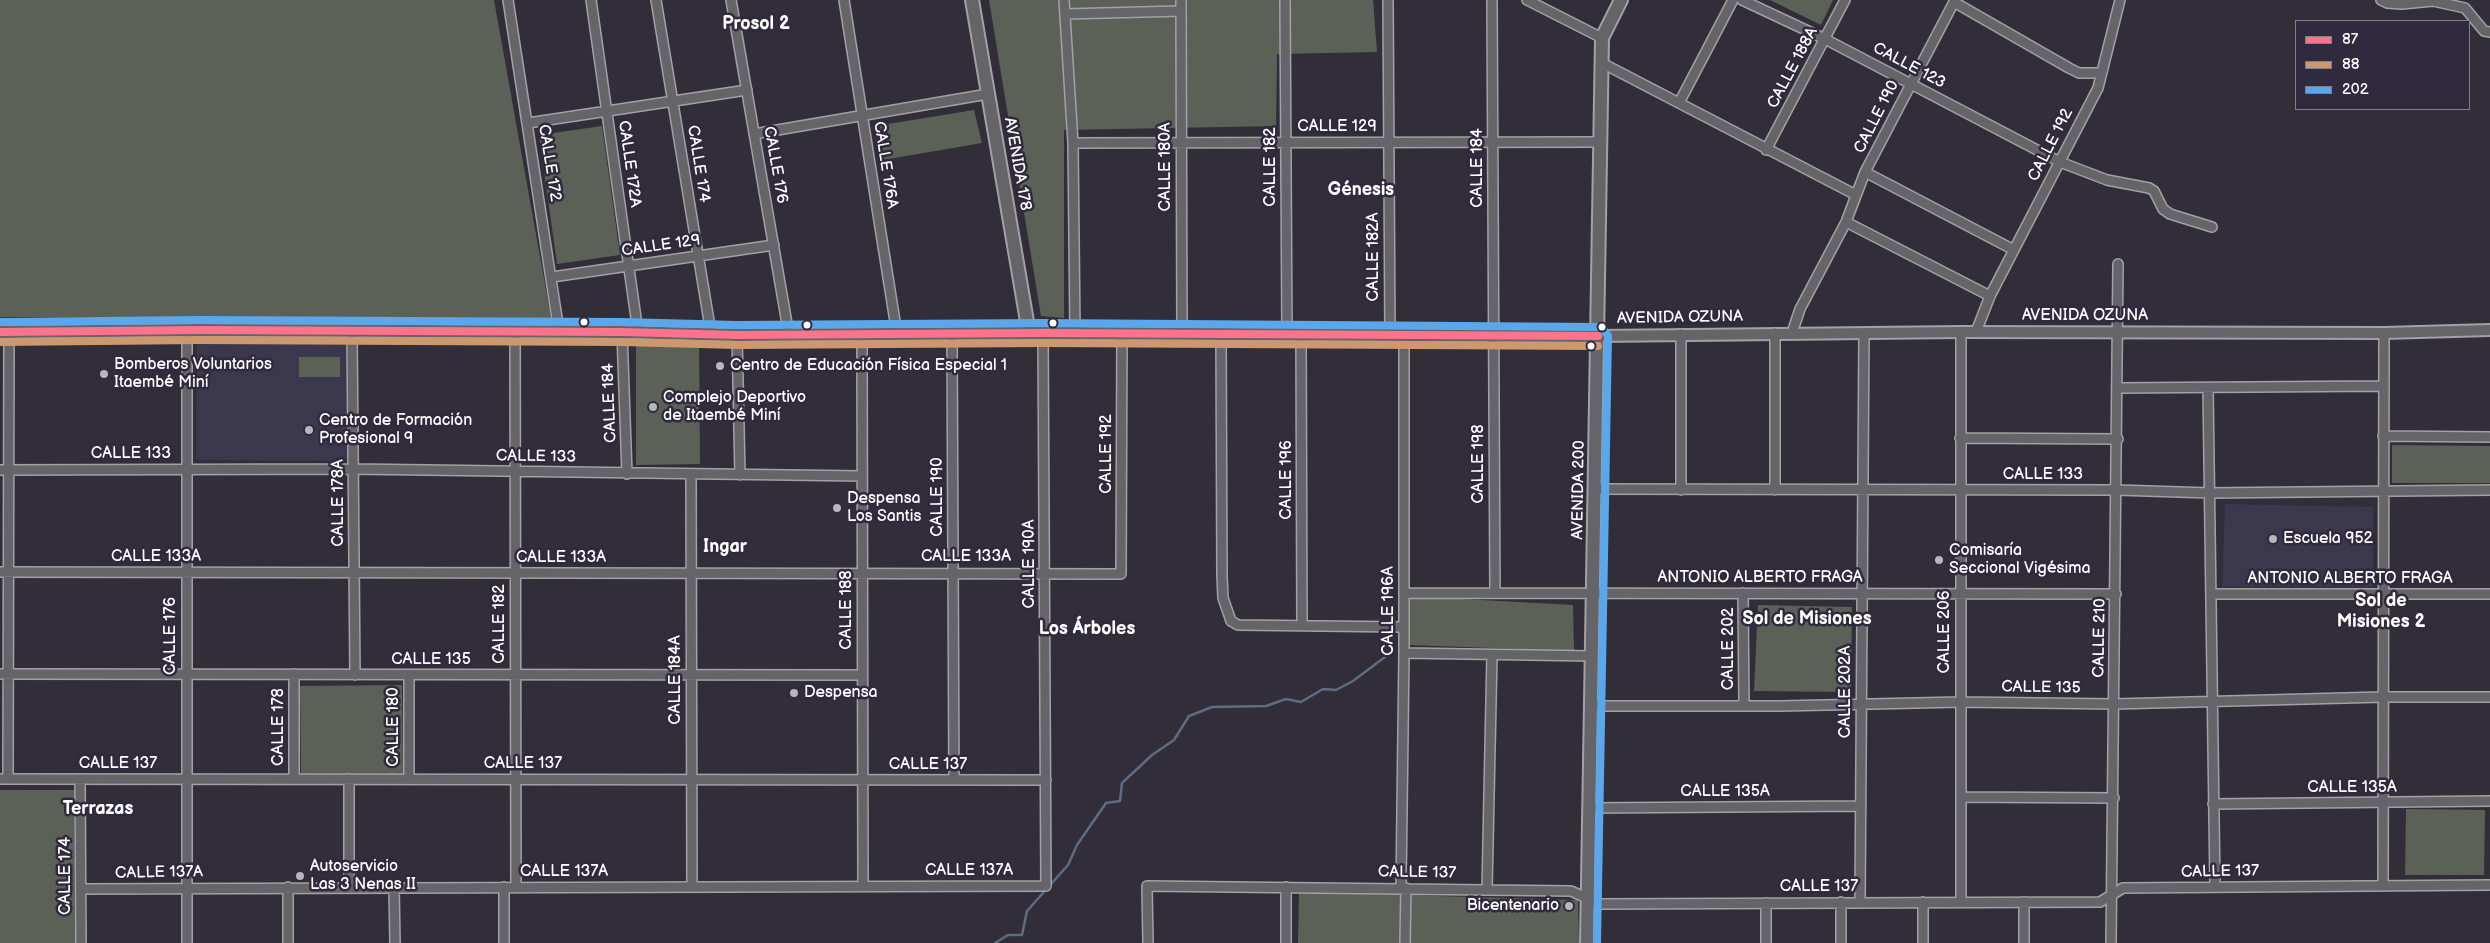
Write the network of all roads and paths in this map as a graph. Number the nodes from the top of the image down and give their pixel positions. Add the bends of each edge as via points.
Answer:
1 (508, 0) edge
2 (591, 0) edge
3 (656, 0) edge
4 (731, 0) edge
5 (844, 0) edge
6 (972, 0) edge
7 (1064, 0) edge
8 (1181, 0) edge
9 (1285, 0) edge
10 (1388, 0) edge
11 (1492, 0) edge
12 (1527, 0) edge
13 (1621, 0) edge
14 (1733, 0) edge
15 (1742, 0) edge
16 (1845, 0) edge
17 (2120, 0) edge
18 (2381, 0) edge
19 (1954, 1) edge
20 (1181, 11) junction
21 (1065, 14) junction
22 (2490, 32) edge
23 (1602, 38) junction
24 (1825, 39) junction
25 (1602, 63) junction
26 (2101, 74) junction
27 (1911, 84) junction
28 (747, 90) junction
29 (988, 94) junction
30 (673, 101) junction
31 (1679, 103) junction
32 (607, 111) junction
33 (862, 115) junction
34 (528, 123) junction
35 (754, 134) junction
36 (1286, 142) junction
37 (1389, 142) junction
38 (1493, 142) junction
39 (1601, 142) junction
40 (1073, 143) junction
41 (1181, 143) junction
42 (1766, 150) junction
43 (2060, 162) junction
44 (1866, 172) junction
45 (1856, 195) junction
46 (1846, 222) junction
47 (2212, 227) dead end
48 (774, 245) junction
49 (2014, 250) junction
50 (698, 256) junction
51 (2118, 264) dead end
52 (628, 266) junction
53 (552, 278) junction
54 (1990, 296) junction
55 (187, 330) junction
56 (2490, 330) edge
57 (516, 331) junction
58 (559, 331) junction
59 (5, 332) edge
60 (352, 332) junction
61 (622, 332) junction
62 (638, 332) junction
63 (1961, 332) junction
64 (1976, 332) junction
65 (1029, 333) junction
66 (1043, 333) junction
67 (1075, 333) junction
68 (1775, 333) junction
69 (1792, 333) junction
70 (1864, 333) junction
71 (2116, 333) junction
72 (2384, 333) junction
73 (711, 334) junction
74 (862, 334) junction
75 (897, 334) junction
76 (952, 334) junction
77 (1122, 334) junction
78 (1182, 334) junction
79 (1221, 334) junction
80 (1287, 334) junction
81 (1302, 334) junction
82 (1681, 334) junction
83 (789, 335) junction
84 (1390, 335) junction
85 (1404, 335) junction
86 (737, 336) junction
87 (1493, 336) junction
88 (1598, 336) junction
89 (2383, 386) junction
90 (2118, 388) junction
91 (2208, 388) junction
92 (2383, 436) junction
93 (2490, 437) edge
94 (1960, 438) junction
95 (2118, 439) junction
96 (186, 469) junction
97 (354, 469) junction
98 (4, 470) edge
99 (514, 472) junction
100 (627, 474) junction
101 (691, 474) junction
102 (740, 474) junction
103 (862, 476) junction
104 (1595, 490) junction
105 (1681, 490) junction
106 (1775, 490) junction
107 (1862, 490) junction
108 (1960, 490) junction
109 (2117, 490) junction
110 (2383, 490) junction
111 (2490, 490) edge
112 (2210, 493) junction
113 (4, 572) edge
114 (186, 572) junction
115 (355, 572) junction
116 (691, 572) junction
117 (862, 572) junction
118 (954, 572) junction
119 (1046, 572) junction
120 (515, 573) junction
121 (1121, 574) joint
122 (1404, 593) junction
123 (1495, 593) junction
124 (1594, 593) junction
125 (1743, 593) junction
126 (1862, 594) junction
127 (1960, 594) junction
128 (2116, 594) junction
129 (2211, 594) junction
130 (2383, 594) junction
131 (2490, 594) edge
132 (1302, 625) junction
133 (1404, 627) junction
134 (1404, 653) junction
135 (1492, 655) junction
136 (1592, 656) junction
137 (4, 674) edge
138 (186, 674) junction
139 (294, 674) junction
140 (355, 674) junction
141 (409, 675) junction
142 (515, 675) junction
143 (691, 675) junction
144 (862, 675) junction
145 (2383, 697) junction
146 (2490, 697) edge
147 (1961, 702) junction
148 (2213, 702) junction
149 (1861, 704) junction
150 (2115, 704) junction
151 (1744, 705) junction
152 (1591, 706) junction
153 (4, 779) edge
154 (80, 779) junction
155 (186, 779) junction
156 (294, 779) junction
157 (349, 779) junction
158 (409, 779) junction
159 (516, 779) junction
160 (691, 780) junction
161 (862, 780) junction
162 (954, 780) junction
163 (1046, 780) junction
164 (1961, 797) junction
165 (2114, 798) junction
166 (2490, 801) edge
167 (2383, 803) junction
168 (2213, 804) junction
169 (1861, 806) junction
170 (1590, 808) junction
171 (2383, 885) junction
172 (2490, 885) edge
173 (692, 886) junction
174 (863, 886) junction
175 (1046, 886) joint
176 (349, 887) junction
177 (394, 887) junction
178 (504, 887) junction
179 (516, 887) junction
180 (1286, 887) junction
181 (1403, 887) junction
182 (2215, 887) junction
183 (186, 888) junction
184 (288, 888) junction
185 (81, 889) junction
186 (1487, 889) junction
187 (2112, 895) junction
188 (1588, 898) junction
189 (1841, 902) junction
190 (1860, 902) junction
191 (1923, 902) junction
192 (1961, 902) junction
193 (2024, 902) junction
194 (1766, 903) junction
195 (81, 943) edge
196 (186, 943) edge
197 (288, 943) edge
198 (395, 943) edge
199 (504, 943) edge
200 (1148, 943) edge
201 (1286, 943) edge
202 (1405, 943) edge
203 (1587, 943) edge
204 (1766, 943) edge
205 (1841, 943) edge
206 (1923, 943) edge
207 (2024, 943) edge
208 (2111, 943) edge

1 - 34 street, CALLE 172
2 - 32 street, CALLE 172A
3 - 30 street, CALLE 174
4 - 28 street, CALLE 176
5 - 33 street, CALLE 176A
6 - 29 main road, AVENIDA 178
7 - 21 street
8 - 20 street, CALLE 180A
9 - 36 street, CALLE 182
10 - 37 street, CALLE 182A
11 - 38 street, CALLE 184
12 - 23 street
13 - 23 main road
14 - 31 street
15 - 24 street, CALLE 123
16 - 24 street, CALLE 188A
17 - 26 street, CALLE 192
18 - 22 street via 2402,4 2433,1 2465,8 2484,31
19 - 26 street via 2079,73
19 - 27 street, CALLE 190
20 - 21 street
20 - 41 street, CALLE 180A
21 - 40 street
23 - 25 main road, AVENIDA 200
24 - 27 street, CALLE 123
24 - 42 street, CALLE 188A
25 - 31 street
25 - 39 main road, AVENIDA 200
26 - 43 street, CALLE 192 via 2098,88
27 - 43 street, CALLE 123
27 - 44 street, CALLE 190
28 - 30 street
28 - 35 street, CALLE 176
29 - 33 street
29 - 65 main road, AVENIDA 178
30 - 32 street
30 - 50 street, CALLE 174
31 - 42 street
32 - 34 street
32 - 52 street, CALLE 172A
33 - 35 street
33 - 75 street, CALLE 176A
34 - 53 street, CALLE 172
35 - 48 street, CALLE 176
36 - 37 street, CALLE 129
36 - 41 street, CALLE 129
36 - 80 street, CALLE 182
37 - 38 street, CALLE 129
37 - 84 street, CALLE 182A
38 - 39 street, CALLE 129
38 - 87 street, CALLE 184
39 - 88 main road, AVENIDA 200
40 - 41 street, CALLE 129
40 - 67 street
41 - 78 street, CALLE 180A
42 - 45 street
43 - 47 street, CALLE 123 via 2108,180 2149,188 2170,214
43 - 49 street, CALLE 192
44 - 45 street, CALLE 190
44 - 49 street
45 - 46 street, CALLE 190
46 - 54 street
46 - 69 street, CALLE 190 via 1800,309
48 - 50 street, CALLE 129
48 - 83 street, CALLE 176
49 - 54 street, CALLE 192
50 - 52 street, CALLE 129
50 - 73 street, CALLE 174
51 - 71 street, CALLE 210
52 - 53 street, CALLE 129
52 - 62 street, CALLE 172A
53 - 58 street, CALLE 172
54 - 64 street, CALLE 192
55 - 59 main road, AVENIDA OZUNA
55 - 60 main road, AVENIDA OZUNA
55 - 96 street, CALLE 176
56 - 72 street, AVENIDA OZUNA
57 - 58 main road, AVENIDA OZUNA
57 - 60 main road, AVENIDA OZUNA
57 - 99 street, CALLE 182
58 - 61 main road, AVENIDA OZUNA
59 - 98 street
60 - 97 street, CALLE 178A
61 - 62 main road, AVENIDA OZUNA
61 - 100 street, CALLE 184
62 - 73 main road, AVENIDA OZUNA
63 - 64 street, AVENIDA OZUNA
63 - 70 street, AVENIDA OZUNA
63 - 94 street, CALLE 206
64 - 71 street, AVENIDA OZUNA
65 - 66 main road, AVENIDA OZUNA
65 - 76 main road, AVENIDA OZUNA
66 - 67 main road, AVENIDA OZUNA
66 - 119 street, CALLE 190A
67 - 77 main road, AVENIDA OZUNA
68 - 69 street, AVENIDA OZUNA
68 - 82 street, AVENIDA OZUNA
68 - 106 street
69 - 70 street, AVENIDA OZUNA
70 - 107 street, CALLE 202A
71 - 72 street, AVENIDA OZUNA
71 - 90 street, CALLE 210
72 - 89 street
73 - 86 main road, AVENIDA OZUNA
74 - 75 main road, AVENIDA OZUNA
74 - 83 main road, AVENIDA OZUNA
74 - 103 street, CALLE 188
75 - 76 main road, AVENIDA OZUNA
76 - 118 street, CALLE 190
77 - 78 main road, AVENIDA OZUNA
77 - 121 street, CALLE 192
78 - 79 main road, AVENIDA OZUNA
79 - 80 main road, AVENIDA OZUNA
79 - 132 street via 1222,575 1227,614 1238,625
80 - 81 main road, AVENIDA OZUNA
81 - 84 main road, AVENIDA OZUNA
81 - 132 street, CALLE 196
82 - 88 street, AVENIDA OZUNA
82 - 105 street
83 - 86 main road, AVENIDA OZUNA
84 - 85 main road, AVENIDA OZUNA
85 - 87 main road, AVENIDA OZUNA
85 - 122 street, CALLE 196A
86 - 102 street
87 - 88 main road, AVENIDA OZUNA
87 - 123 street, CALLE 198
88 - 104 main road, AVENIDA 200
89 - 91 street
89 - 92 street
90 - 91 street
90 - 95 street, CALLE 210
91 - 112 street
92 - 93 street
92 - 110 street
94 - 95 street
94 - 108 street, CALLE 206
95 - 109 street, CALLE 210
96 - 97 street, CALLE 133
96 - 98 street, CALLE 133
96 - 114 street, CALLE 176
97 - 99 street, CALLE 133
97 - 115 street, CALLE 178A
98 - 113 street
99 - 100 street, CALLE 133
99 - 120 street, CALLE 182
100 - 101 street, CALLE 133
101 - 102 street, CALLE 133
101 - 116 street, CALLE 184A
102 - 103 street, CALLE 133
103 - 117 street, CALLE 188
104 - 105 street, CALLE 133
104 - 124 main road, AVENIDA 200
105 - 106 street, CALLE 133
106 - 107 street, CALLE 133
107 - 108 street, CALLE 133
107 - 126 street, CALLE 202A
108 - 109 street, CALLE 133
108 - 127 street, CALLE 206
109 - 112 street, CALLE 133
109 - 128 street, CALLE 210
110 - 111 street, CALLE 133
110 - 112 street, CALLE 133
110 - 130 street
112 - 129 street
113 - 114 street, CALLE 133A
113 - 137 street
114 - 115 street, CALLE 133A
114 - 138 street, CALLE 176
115 - 120 street, CALLE 133A
115 - 140 street, CALLE 178A
116 - 117 street, CALLE 133A
116 - 120 street, CALLE 133A
116 - 143 street, CALLE 184A
117 - 118 street, CALLE 133A
117 - 144 street, CALLE 188
118 - 119 street, CALLE 133A
118 - 162 street, CALLE 190
119 - 121 street, CALLE 133A
119 - 163 street, CALLE 190A
120 - 142 street, CALLE 182
122 - 123 street, ANTONIO ALBERTO FRAGA
122 - 133 street, CALLE 196A
123 - 124 street, ANTONIO ALBERTO FRAGA
124 - 125 street, ANTONIO ALBERTO FRAGA
124 - 136 main road, AVENIDA 200
125 - 126 street, ANTONIO ALBERTO FRAGA
125 - 151 street, CALLE 202
126 - 127 street, ANTONIO ALBERTO FRAGA
126 - 149 street, CALLE 202A
127 - 128 street, ANTONIO ALBERTO FRAGA
127 - 147 street, CALLE 206
128 - 150 street, CALLE 210
129 - 130 street, ANTONIO ALBERTO FRAGA
129 - 148 street
130 - 131 street, ANTONIO ALBERTO FRAGA
130 - 145 street
132 - 133 street
133 - 134 street, CALLE 196A
134 - 135 street
134 - 181 street, CALLE 196A
135 - 136 street
135 - 186 street
136 - 152 main road, AVENIDA 200
137 - 138 street, CALLE 135
137 - 153 street
138 - 139 street, CALLE 135
138 - 155 street, CALLE 176
139 - 140 street, CALLE 135
139 - 156 street, CALLE 178
140 - 141 street, CALLE 135
141 - 142 street, CALLE 135
141 - 158 street, CALLE 180
142 - 143 street, CALLE 135
142 - 159 street, CALLE 182
143 - 144 street, CALLE 135
143 - 160 street, CALLE 184A
144 - 161 street, CALLE 188
145 - 146 street, CALLE 135
145 - 148 street, CALLE 135
145 - 167 street
147 - 149 street, CALLE 135
147 - 150 street, CALLE 135
147 - 164 street, CALLE 206
148 - 150 street, CALLE 135
148 - 168 street
149 - 151 street, CALLE 135
149 - 169 street, CALLE 202A
150 - 165 street, CALLE 210
151 - 152 street, CALLE 135
152 - 170 main road, AVENIDA 200
153 - 154 street, CALLE 137
154 - 155 street, CALLE 137
154 - 185 street, CALLE 174
155 - 156 street, CALLE 137
155 - 183 street, CALLE 176
156 - 157 street, CALLE 137
157 - 158 street, CALLE 137
157 - 176 street
158 - 159 street, CALLE 137
159 - 160 street, CALLE 137
159 - 179 street, CALLE 182
160 - 161 street, CALLE 137
160 - 173 street, CALLE 184A
161 - 162 street, CALLE 137
161 - 174 street, CALLE 188
162 - 163 street, CALLE 137
163 - 175 street, CALLE 190A
164 - 165 street
164 - 192 street, CALLE 206
165 - 187 street, CALLE 210
166 - 167 street, CALLE 135A
167 - 168 street, CALLE 135A
167 - 171 street
168 - 182 street
169 - 170 street, CALLE 135A
169 - 190 street, CALLE 202A
170 - 188 main road, AVENIDA 200
171 - 172 street, CALLE 137
171 - 182 street, CALLE 137
173 - 174 street, CALLE 137A
173 - 179 street, CALLE 137A
174 - 175 street, CALLE 137A
176 - 177 street, CALLE 137A
176 - 184 street, CALLE 137A
177 - 178 street, CALLE 137A
177 - 198 street
178 - 179 street, CALLE 137A
178 - 199 street
180 - 181 street, CALLE 137
180 - 200 street, CALLE 137 via 1147,886
180 - 201 street
181 - 186 street, CALLE 137
181 - 202 street, CALLE 196A
182 - 187 street, CALLE 137 via 2124,888
183 - 184 street, CALLE 137A
183 - 185 street, CALLE 137A
183 - 196 street, CALLE 176
184 - 197 street
185 - 195 street, CALLE 174
186 - 188 street, CALLE 137 via 1571,891
187 - 193 street, CALLE 137 via 2100,902
187 - 208 street, CALLE 210
188 - 194 street, CALLE 137 via 1600,904
188 - 203 main road, AVENIDA 200
189 - 190 street, CALLE 137
189 - 194 street, CALLE 137
189 - 205 street
190 - 191 street, CALLE 137
191 - 192 street, CALLE 137
191 - 206 street
192 - 193 street, CALLE 137
193 - 207 street
194 - 204 street

